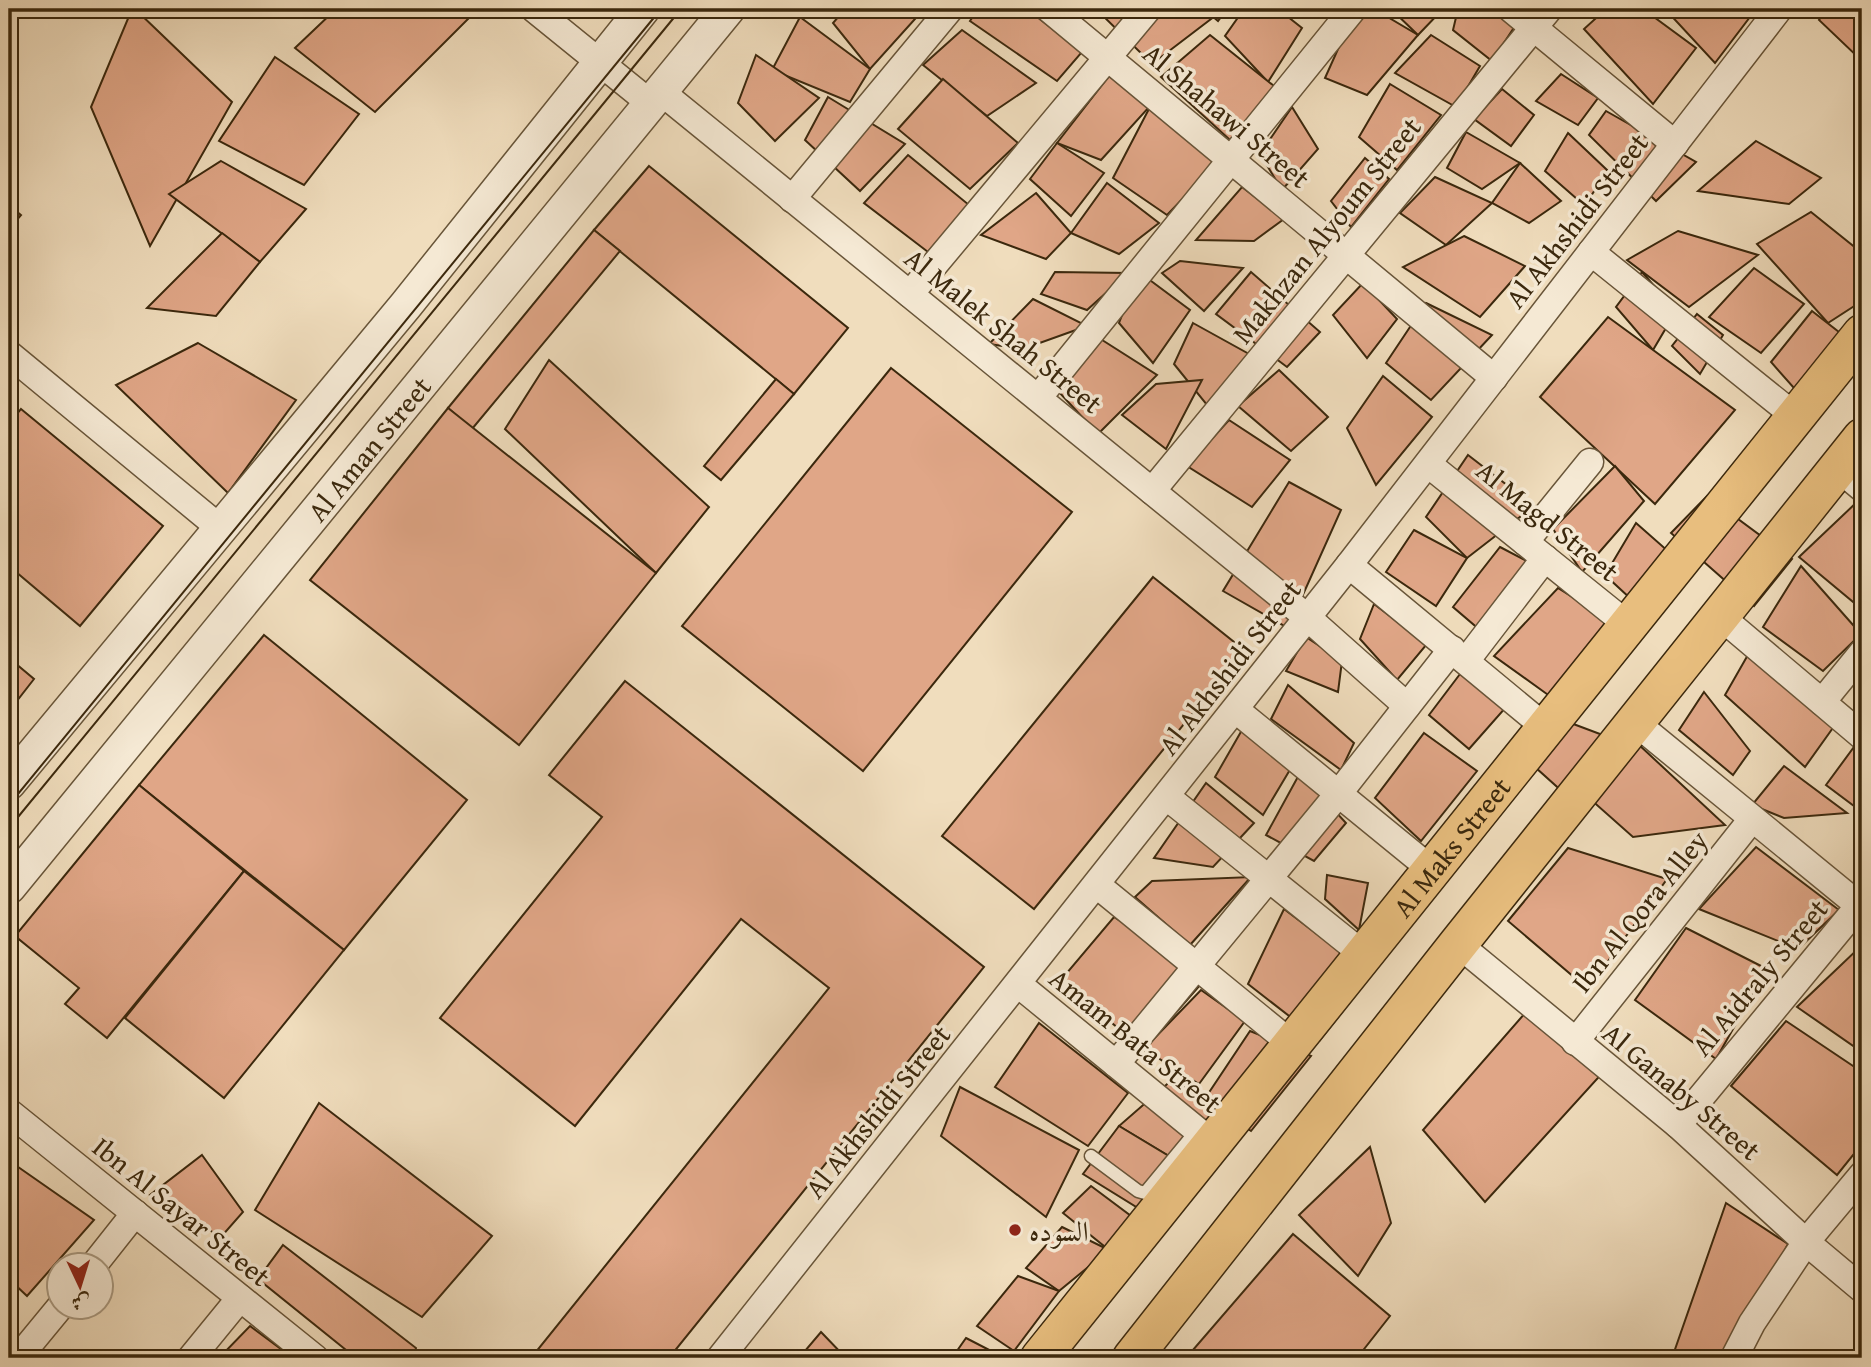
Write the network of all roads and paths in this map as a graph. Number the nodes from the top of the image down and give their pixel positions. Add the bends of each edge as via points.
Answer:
1 (534, 9) edge
2 (643, 9) edge
3 (728, 9) edge
4 (950, 9) edge
5 (1049, 9) edge
6 (1148, 9) edge
7 (1353, 9) edge
8 (1511, 9) edge
9 (1779, 9) edge
10 (1542, 18) edge
11 (1108, 57) junction
12 (599, 62) junction
13 (655, 97) junction
14 (1675, 144) junction
15 (1231, 160) junction
16 (792, 199) junction
17 (1591, 252) junction
18 (1346, 255) junction
19 (910, 295) junction
20 (1862, 334) edge
21 (9, 354) edge
22 (1494, 378) junction
23 (1038, 398) junction
24 (1796, 416) junction
25 (1862, 438) edge
26 (1590, 462) dead end
27 (1428, 464) junction
28 (1850, 478) edge
29 (1152, 491) junction
30 (220, 528) junction
31 (1535, 550) junction
32 (1349, 565) junction
33 (1721, 617) junction
34 (1308, 618) junction
35 (1628, 625) junction
36 (1862, 653) edge
37 (1459, 655) junction
38 (1822, 702) junction
39 (1408, 706) junction
40 (1236, 709) junction
41 (1636, 723) junction
42 (1546, 728) junction
43 (1862, 736) edge
44 (9, 783) edge
45 (1339, 793) junction
46 (1167, 797) junction
47 (1752, 819) junction
48 (1432, 870) junction
49 (1269, 877) junction
50 (1097, 885) junction
51 (9, 887) edge
52 (1861, 905) edge
53 (1458, 944) junction
54 (1364, 956) junction
55 (1196, 966) junction
56 (1018, 984) junction
57 (1575, 1042) junction
58 (1293, 1045) junction
59 (1116, 1064) junction
60 (9, 1112) edge
61 (1678, 1125) junction
62 (1205, 1137) junction
63 (1091, 1156) dead end
64 (1862, 1175) edge
65 (135, 1213) junction
66 (1805, 1242) junction
67 (104, 1252) edge
68 (1862, 1289) edge
69 (240, 1298) junction
70 (48, 1322) edge
71 (18, 1358) edge
72 (191, 1358) edge
73 (315, 1358) edge
74 (720, 1358) edge
75 (1040, 1358) edge
76 (1132, 1358) edge
77 (1734, 1358) edge

1 - 12 street, Al Malek Shah Street
2 - 12 street
3 - 13 street, Al Aman Street
4 - 16 street
5 - 11 street, Al Shahawi Street
6 - 11 street
7 - 15 street
8 - 10 street
9 - 14 street, Al Akhshidi Street
10 - 14 street
10 - 18 street, Makhzan Alyoum Street
11 - 15 street, Al Shahawi Street
11 - 19 street
12 - 13 street, Al Malek Shah Street
12 - 30 street via 406,305
13 - 16 street, Al Malek Shah Street
13 - 51 street, Al Aman Street
14 - 17 street, Al Akhshidi Street
15 - 18 street, Al Shahawi Street
15 - 23 street
16 - 19 street, Al Malek Shah Street
17 - 22 street, Al Akhshidi Street
17 - 24 street
18 - 22 street, Al Shahawi Street
18 - 29 street, Makhzan Alyoum Street
19 - 23 street, Al Malek Shah Street
20 - 24 main road, Al Maks Street
21 - 30 street
22 - 27 street, Al Akhshidi Street
23 - 29 street, Al Malek Shah Street
24 - 35 main road, Al Maks Street
25 - 28 main road
26 - 31 street
27 - 31 street, Al Magd Street
27 - 32 street, Al Akhshidi Street
28 - 33 main road
29 - 34 street, Al Malek Shah Street
30 - 44 street
31 - 35 street, Al Magd Street
31 - 37 street
32 - 34 street, Al Akhshidi Street
32 - 37 street
33 - 38 street
33 - 41 main road
34 - 39 street, Al Malek Shah Street
34 - 40 street, Al Akhshidi Street
35 - 42 main road, Al Maks Street
36 - 38 street
37 - 39 street
37 - 42 street
38 - 43 street
39 - 45 street
40 - 45 street
40 - 46 street, Al Akhshidi Street
41 - 47 street
41 - 53 main road
42 - 48 main road, Al Maks Street
45 - 48 street
45 - 49 street
46 - 49 street
46 - 50 street, Al Akhshidi Street
47 - 52 street
47 - 57 street, Ibn Al Qora Alley
48 - 54 main road, Al Maks Street
49 - 54 street
49 - 55 street
50 - 55 street
50 - 56 street, Al Akhshidi Street
52 - 61 street, Al Aidraly Street
53 - 57 street, Al Ganaby Street
53 - 76 main road
54 - 58 main road, Al Maks Street
55 - 58 street
55 - 59 street
56 - 59 street, Amam Bata Street
56 - 74 street, Al Akhshidi Street
57 - 61 street, Al Ganaby Street
58 - 62 main road, Al Maks Street
59 - 62 street, Amam Bata Street
60 - 65 street, Ibn Al Sayar Street
61 - 66 street, Al Ganaby Street
62 - 63 lane via 1145,1193
62 - 75 main road, Al Maks Street
64 - 66 street
65 - 67 street
65 - 69 street, Ibn Al Sayar Street
66 - 68 street, Al Ganaby Street
66 - 77 street
69 - 72 street
69 - 73 street, Ibn Al Sayar Street
70 - 71 street

